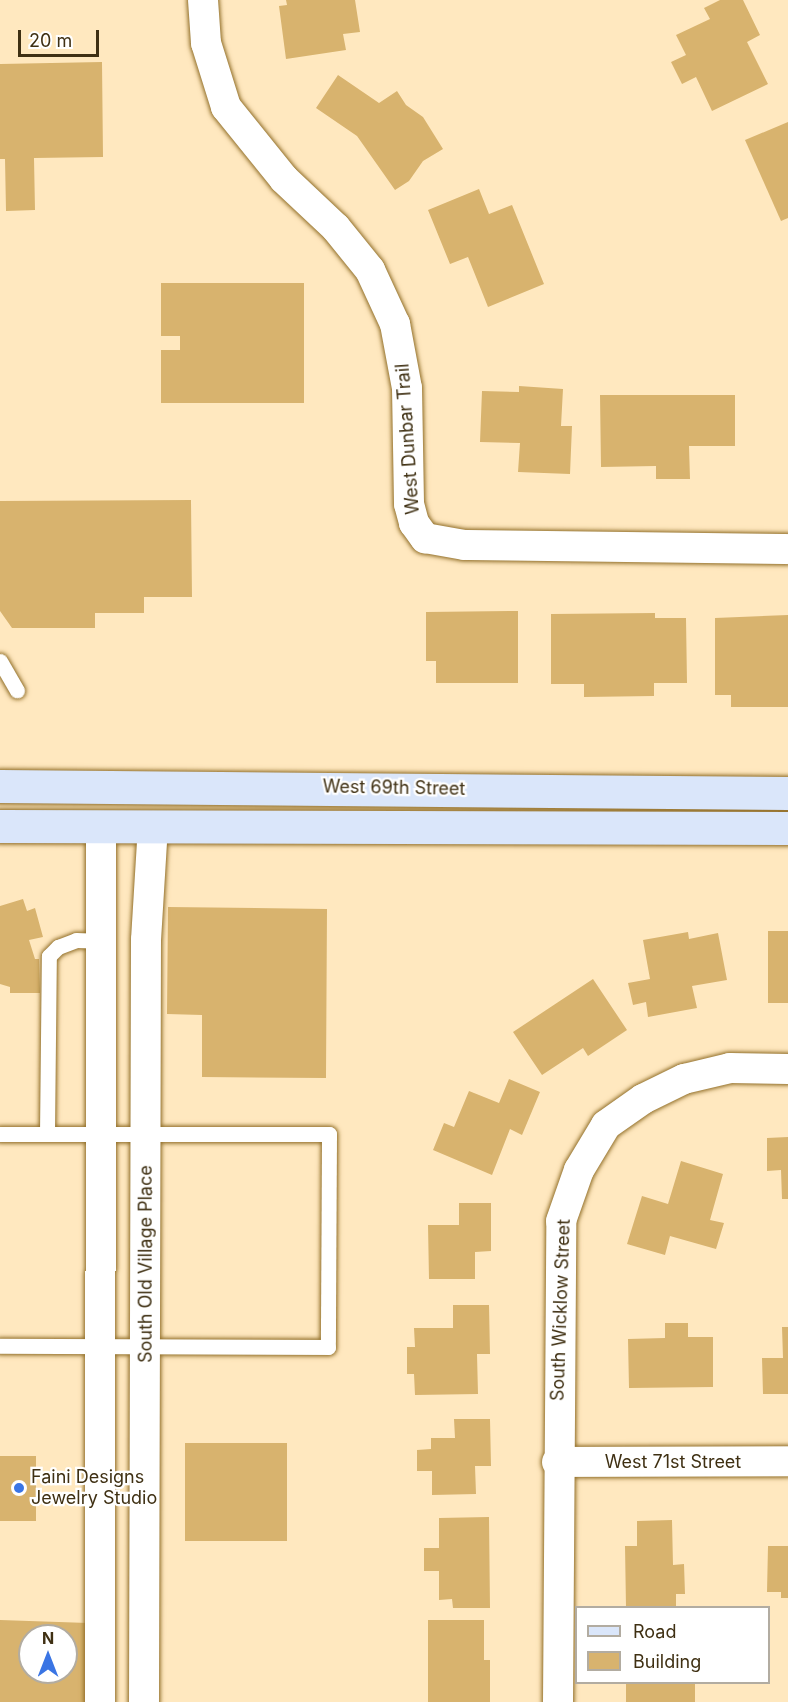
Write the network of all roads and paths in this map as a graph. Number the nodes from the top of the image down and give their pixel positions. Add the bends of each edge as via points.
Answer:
1 (203, 0) edge
2 (788, 549) edge
3 (0, 661) edge
4 (17, 691) dead end
5 (0, 786) edge
6 (788, 793) edge
7 (0, 826) edge
8 (101, 826) junction
9 (153, 826) junction
10 (788, 828) edge
11 (101, 941) junction
12 (788, 1069) edge
13 (101, 1133) junction
14 (0, 1134) edge
15 (47, 1134) junction
16 (146, 1135) junction
17 (0, 1346) edge
18 (101, 1348) junction
19 (146, 1348) junction
20 (788, 1461) edge
21 (557, 1462) junction
22 (100, 1702) edge
23 (144, 1702) edge
24 (558, 1702) edge

1 - 2 street, West Dunbar Trail via 206,43 226,108 284,179 336,228 370,270 395,324 407,388 410,504 414,523 425,538 464,545
3 - 4 lane
5 - 6 main road, West 69th Street
7 - 8 main road, West 69th Street
8 - 9 main road, West 69th Street
8 - 11 street
9 - 10 main road, West 69th Street
9 - 16 street, South Old Village Place via 146,940
11 - 13 street
11 - 15 lane via 76,940 58,947 49,956
12 - 21 street, South Wicklow Street via 730,1068 684,1079 644,1099 606,1125 585,1161 561,1221
13 - 15 lane
13 - 16 lane
13 - 18 street
14 - 15 lane
16 - 19 street, South Old Village Place
16 - 19 lane via 329,1134 328,1347
17 - 18 lane
18 - 19 lane
18 - 22 street
19 - 23 street, South Old Village Place
20 - 21 street, West 71st Street
21 - 24 street, South Wicklow Street

